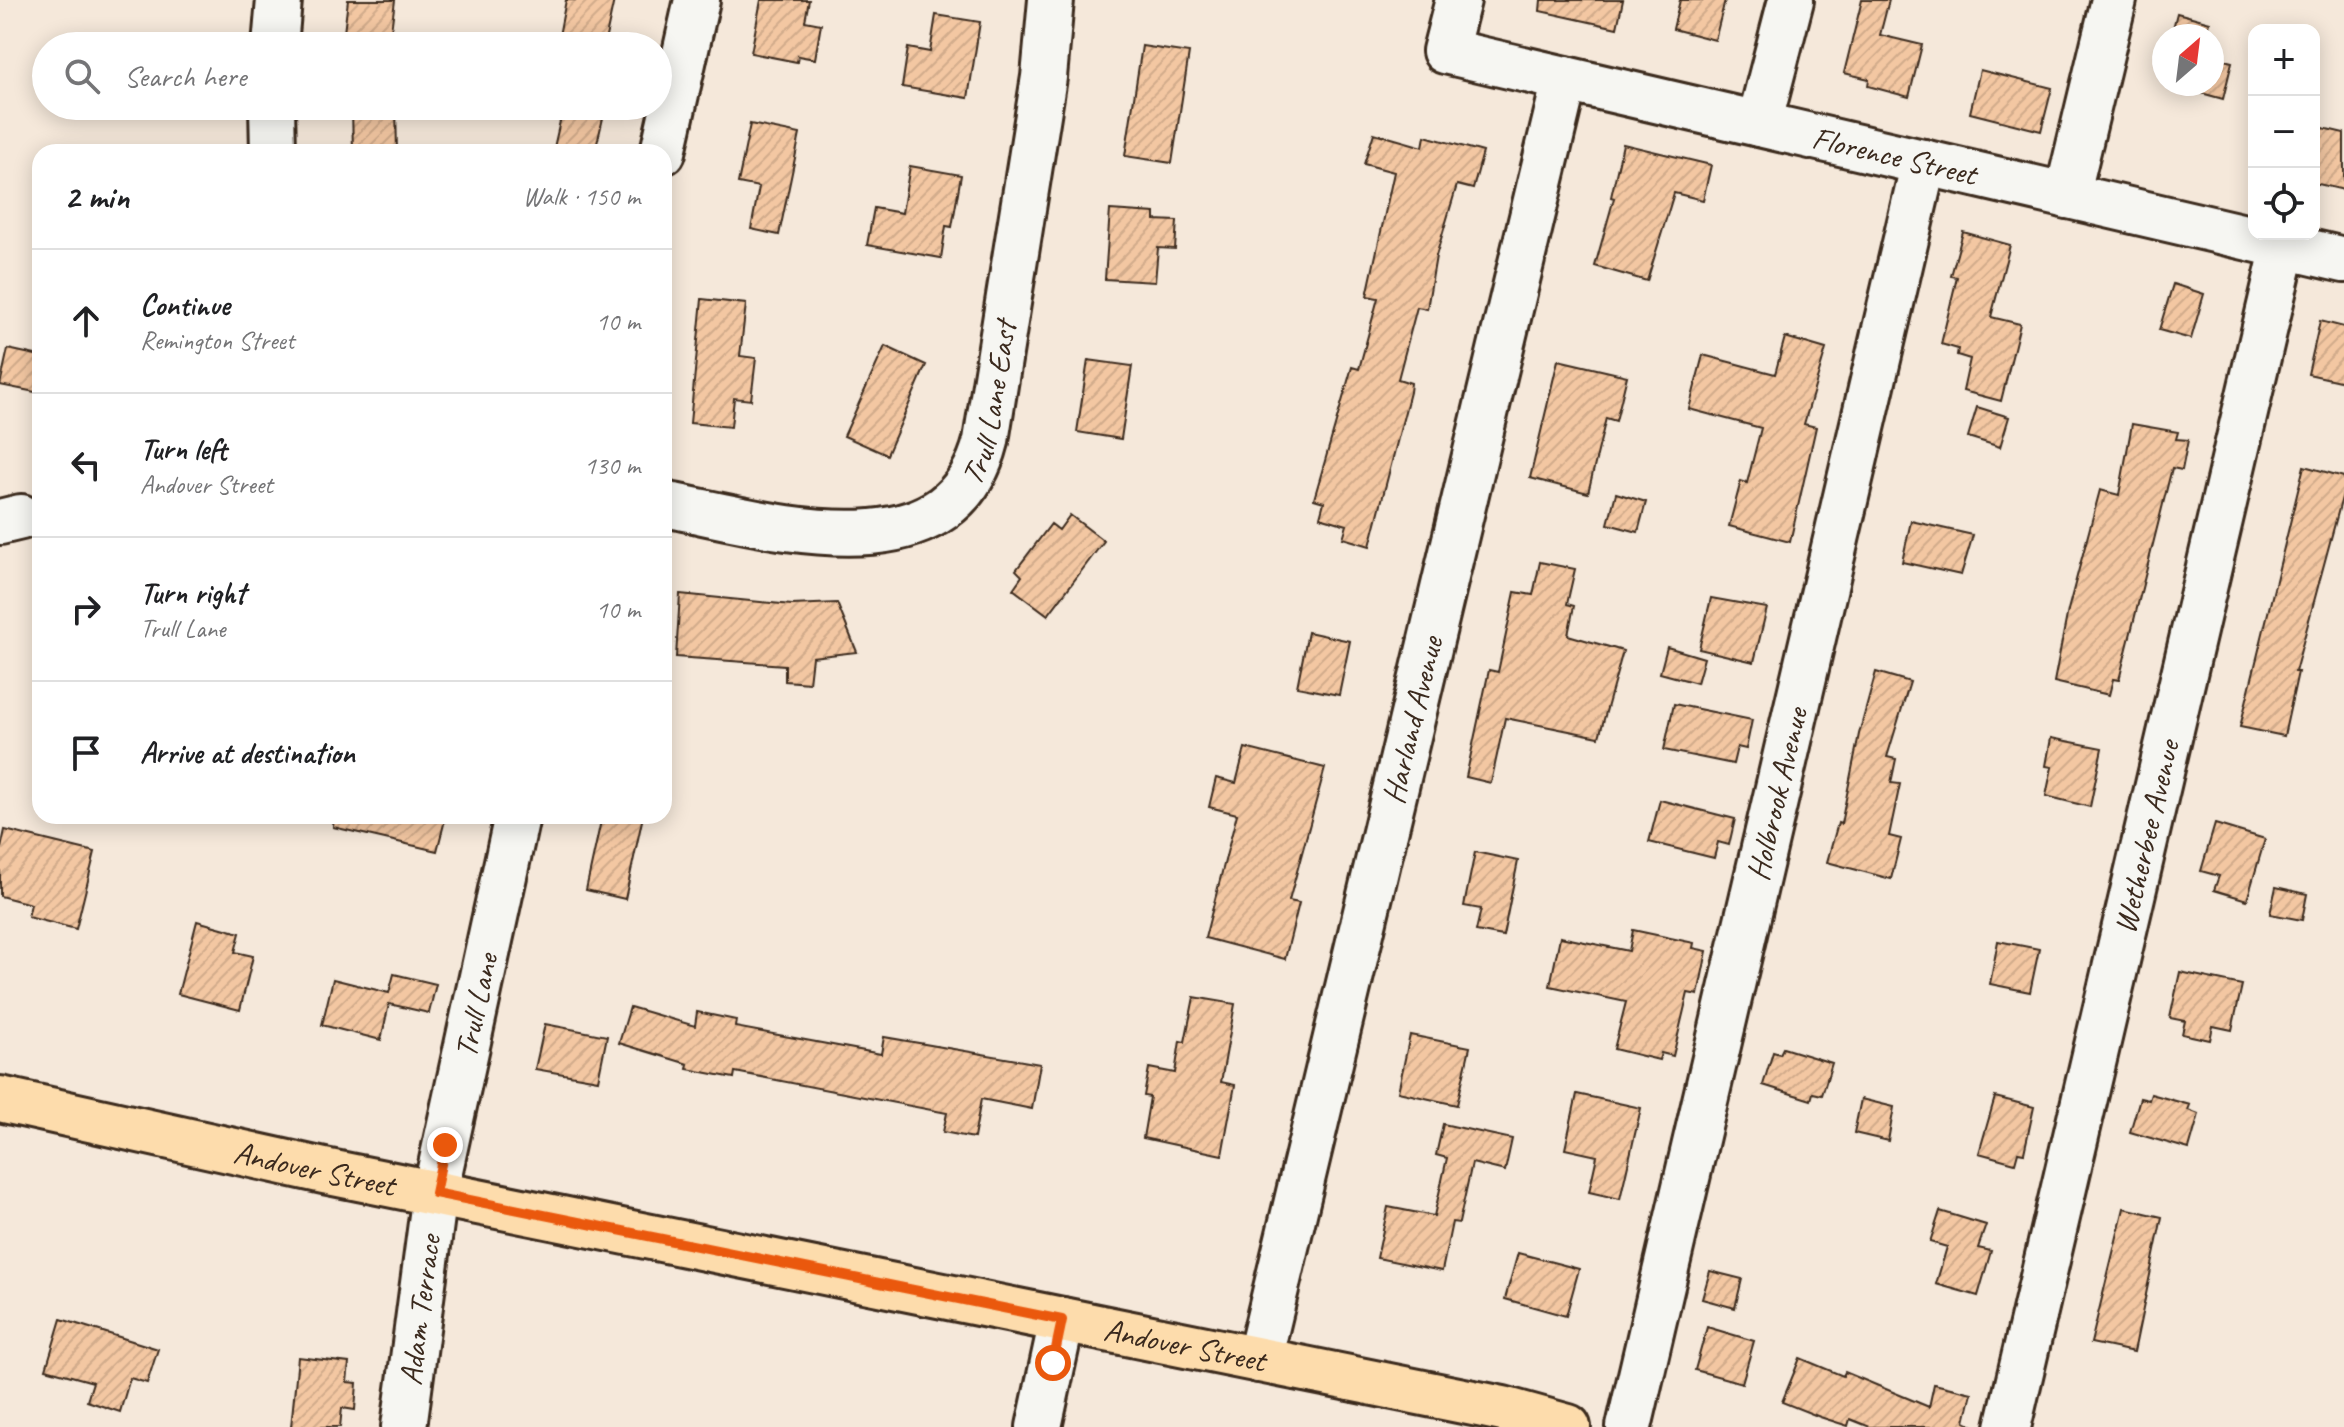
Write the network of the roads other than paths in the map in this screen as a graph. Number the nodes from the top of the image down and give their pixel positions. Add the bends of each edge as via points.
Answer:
1 (279, 0) edge
2 (697, 0) edge
3 (1051, 0) edge
4 (1458, 0) edge
5 (1791, 0) edge
6 (2114, 0) edge
7 (276, 32) edge
8 (1565, 79) junction
9 (672, 112) edge
10 (272, 120) edge
11 (670, 120) edge
12 (1759, 124) junction
13 (273, 144) edge
14 (665, 144) edge
15 (1924, 162) junction
16 (2067, 196) junction
17 (2284, 246) junction
18 (2344, 260) edge
19 (672, 505) edge
20 (515, 824) edge
21 (0, 1099) edge
22 (435, 1193) junction
23 (1062, 1320) junction
24 (1259, 1360) junction
25 (404, 1427) edge
26 (1039, 1427) edge
27 (1568, 1427) edge
28 (1629, 1427) edge
29 (2008, 1427) edge

1 - 7 street
2 - 9 street
3 - 19 street, Trull Lane East via 1040,104 986,441 968,482 946,506 893,532 805,529
4 - 8 street, Florence Street via 1445,51
5 - 12 street
6 - 16 street
8 - 12 street, Florence Street
8 - 24 street, Harland Avenue
10 - 13 street
11 - 14 street
12 - 15 street, Florence Street
15 - 16 street, Florence Street
15 - 28 street, Holbrook Avenue
16 - 17 street, Florence Street
17 - 18 street, Florence Street
17 - 29 street, Wetherbee Avenue
20 - 22 street, Trull Lane
21 - 22 main road, Andover Street
22 - 23 main road, Andover Street
22 - 25 street, Adam Terrace
23 - 24 main road, Andover Street
23 - 26 street
24 - 27 main road, Andover Street

